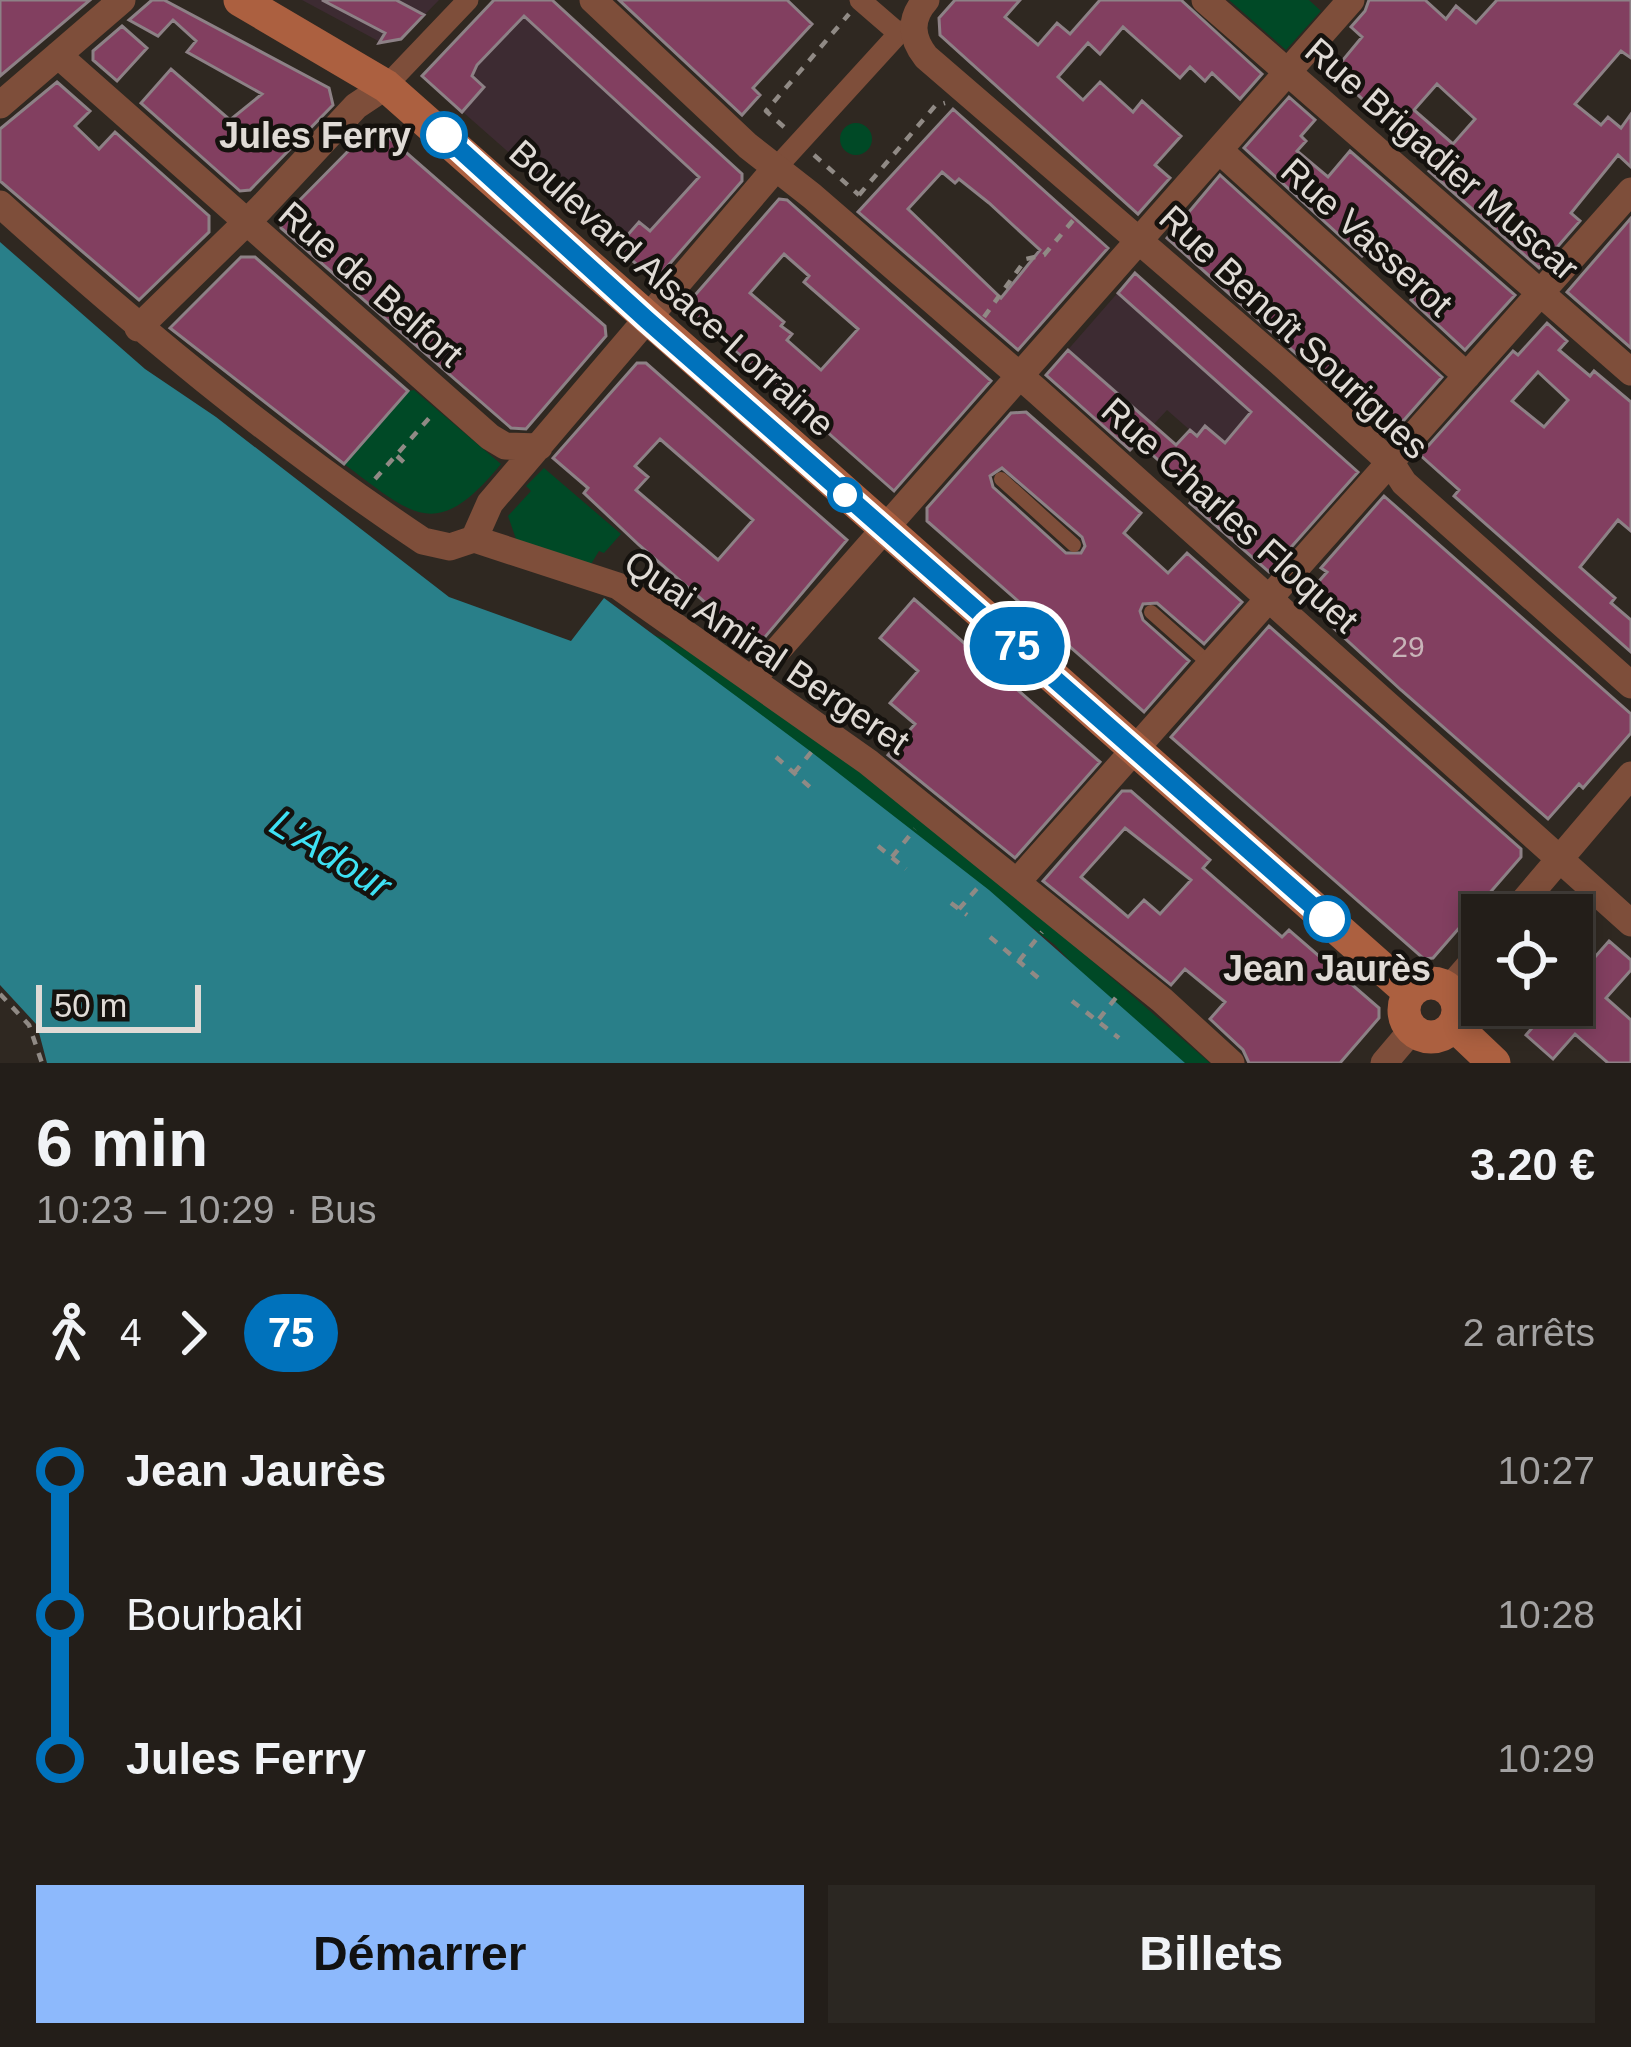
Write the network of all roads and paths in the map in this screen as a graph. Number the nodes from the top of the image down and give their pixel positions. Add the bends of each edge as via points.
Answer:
1 (122, 0) edge
2 (240, 0) edge
3 (468, 0) edge
4 (860, 0) edge
5 (926, 0) edge
6 (1205, 0) edge
7 (1351, 0) edge
8 (595, 1) edge
9 (904, 31) junction
10 (58, 55) junction
11 (1288, 72) junction
12 (386, 86) junction
13 (950, 101) dead end
14 (0, 105) edge
15 (1219, 150) junction
16 (775, 169) junction
17 (1631, 191) edge
18 (0, 204) edge
19 (850, 209) dead end
20 (1078, 214) dead end
21 (245, 220) junction
22 (1140, 239) junction
23 (1540, 293) junction
24 (647, 320) junction
25 (978, 323) dead end
26 (139, 328) junction
27 (1631, 372) edge
28 (1020, 376) junction
29 (1467, 376) junction
30 (447, 398) junction
31 (539, 447) junction
32 (396, 455) junction
33 (1391, 463) junction
34 (410, 468) dead end
35 (1001, 479) dead end
36 (359, 497) junction
37 (884, 530) junction
38 (474, 539) junction
39 (1074, 545) dead end
40 (1270, 598) junction
41 (1151, 612) dead end
42 (1212, 666) junction
43 (753, 678) junction
44 (1631, 685) edge
45 (1137, 751) junction
46 (776, 758) dead end
47 (1631, 775) edge
48 (811, 788) dead end
49 (929, 811) junction
50 (878, 846) dead end
51 (892, 857) junction
52 (1562, 858) junction
53 (906, 868) dead end
54 (1007, 874) junction
55 (1530, 894) edge
56 (951, 903) dead end
57 (959, 909) junction
58 (1057, 914) junction
59 (968, 915) dead end
60 (1631, 922) edge
61 (990, 937) dead end
62 (1019, 962) junction
63 (1461, 975) edge
64 (1132, 976) junction
65 (1042, 981) dead end
66 (1449, 989) junction
67 (1410, 993) junction
68 (0, 994) edge
69 (1072, 1000) dead end
70 (1097, 1021) junction
71 (1454, 1026) junction
72 (1412, 1030) junction
73 (1119, 1037) dead end
74 (42, 1063) edge
75 (1231, 1063) edge
76 (1384, 1063) edge
77 (1494, 1063) edge

1 - 10 street
2 - 12 main road, Boulevard Alsace-Lorraine
3 - 12 street
4 - 9 street
5 - 9 street
6 - 11 street, Rue Brigadier Muscar
7 - 11 street
8 - 16 street, Rue Charles Floquet
9 - 16 street
9 - 22 street, Rue Benoît Sourigues
10 - 14 street
10 - 21 street, Rue de Belfort
11 - 15 street
11 - 23 street, Rue Brigadier Muscar
12 - 21 street via 356,106
12 - 24 main road, Boulevard Alsace-Lorraine
13 - 19 path via 935,106
15 - 22 street
15 - 29 street, Rue Vasserot
16 - 24 street
16 - 28 street, Rue Charles Floquet
17 - 23 street
18 - 26 street, Quai Amiral Bergeret
20 - 25 path via 1043,255 1025,259
21 - 26 street
21 - 30 street, Rue de Belfort
22 - 28 street
22 - 33 street, Rue Benoît Sourigues
23 - 27 street, Rue Brigadier Muscar
23 - 29 street
24 - 31 street
24 - 37 main road, Boulevard Alsace-Lorraine
26 - 36 street, Quai Amiral Bergeret
28 - 37 street via 967,449
28 - 40 street, Rue Charles Floquet
29 - 33 street
30 - 31 street, Rue de Belfort via 506,446
30 - 32 path
31 - 38 street via 490,503
32 - 34 path
32 - 36 path
33 - 40 street
33 - 44 street, Rue Benoît Sourigues
35 - 39 lane
36 - 38 street, Quai Amiral Bergeret via 423,541 450,547
37 - 43 street
37 - 45 main road, Boulevard Alsace-Lorraine
38 - 43 street, Quai Amiral Bergeret via 618,586
40 - 42 street
40 - 52 street, Rue Charles Floquet
41 - 42 lane
42 - 45 street
43 - 49 street, Quai Amiral Bergeret
45 - 54 street
45 - 67 main road, Boulevard Alsace-Lorraine
46 - 48 path
47 - 52 street
49 - 51 path
49 - 54 street, Quai Amiral Bergeret
50 - 51 path
51 - 53 path
52 - 55 street
52 - 60 street, Rue Charles Floquet
54 - 57 path
54 - 58 street, Quai Amiral Bergeret
56 - 57 path
57 - 59 path
58 - 62 path
58 - 64 street, Quai Amiral Bergeret
61 - 62 path
62 - 65 path
63 - 66 street
64 - 70 path
64 - 75 street, Quai Amiral Bergeret
66 - 67 main road via 1433,983
66 - 71 main road via 1459,1006
67 - 72 main road via 1404,1015
68 - 74 path via 29,1025
69 - 70 path
70 - 73 path
71 - 72 main road via 1433,1038
71 - 77 main road
72 - 76 street

